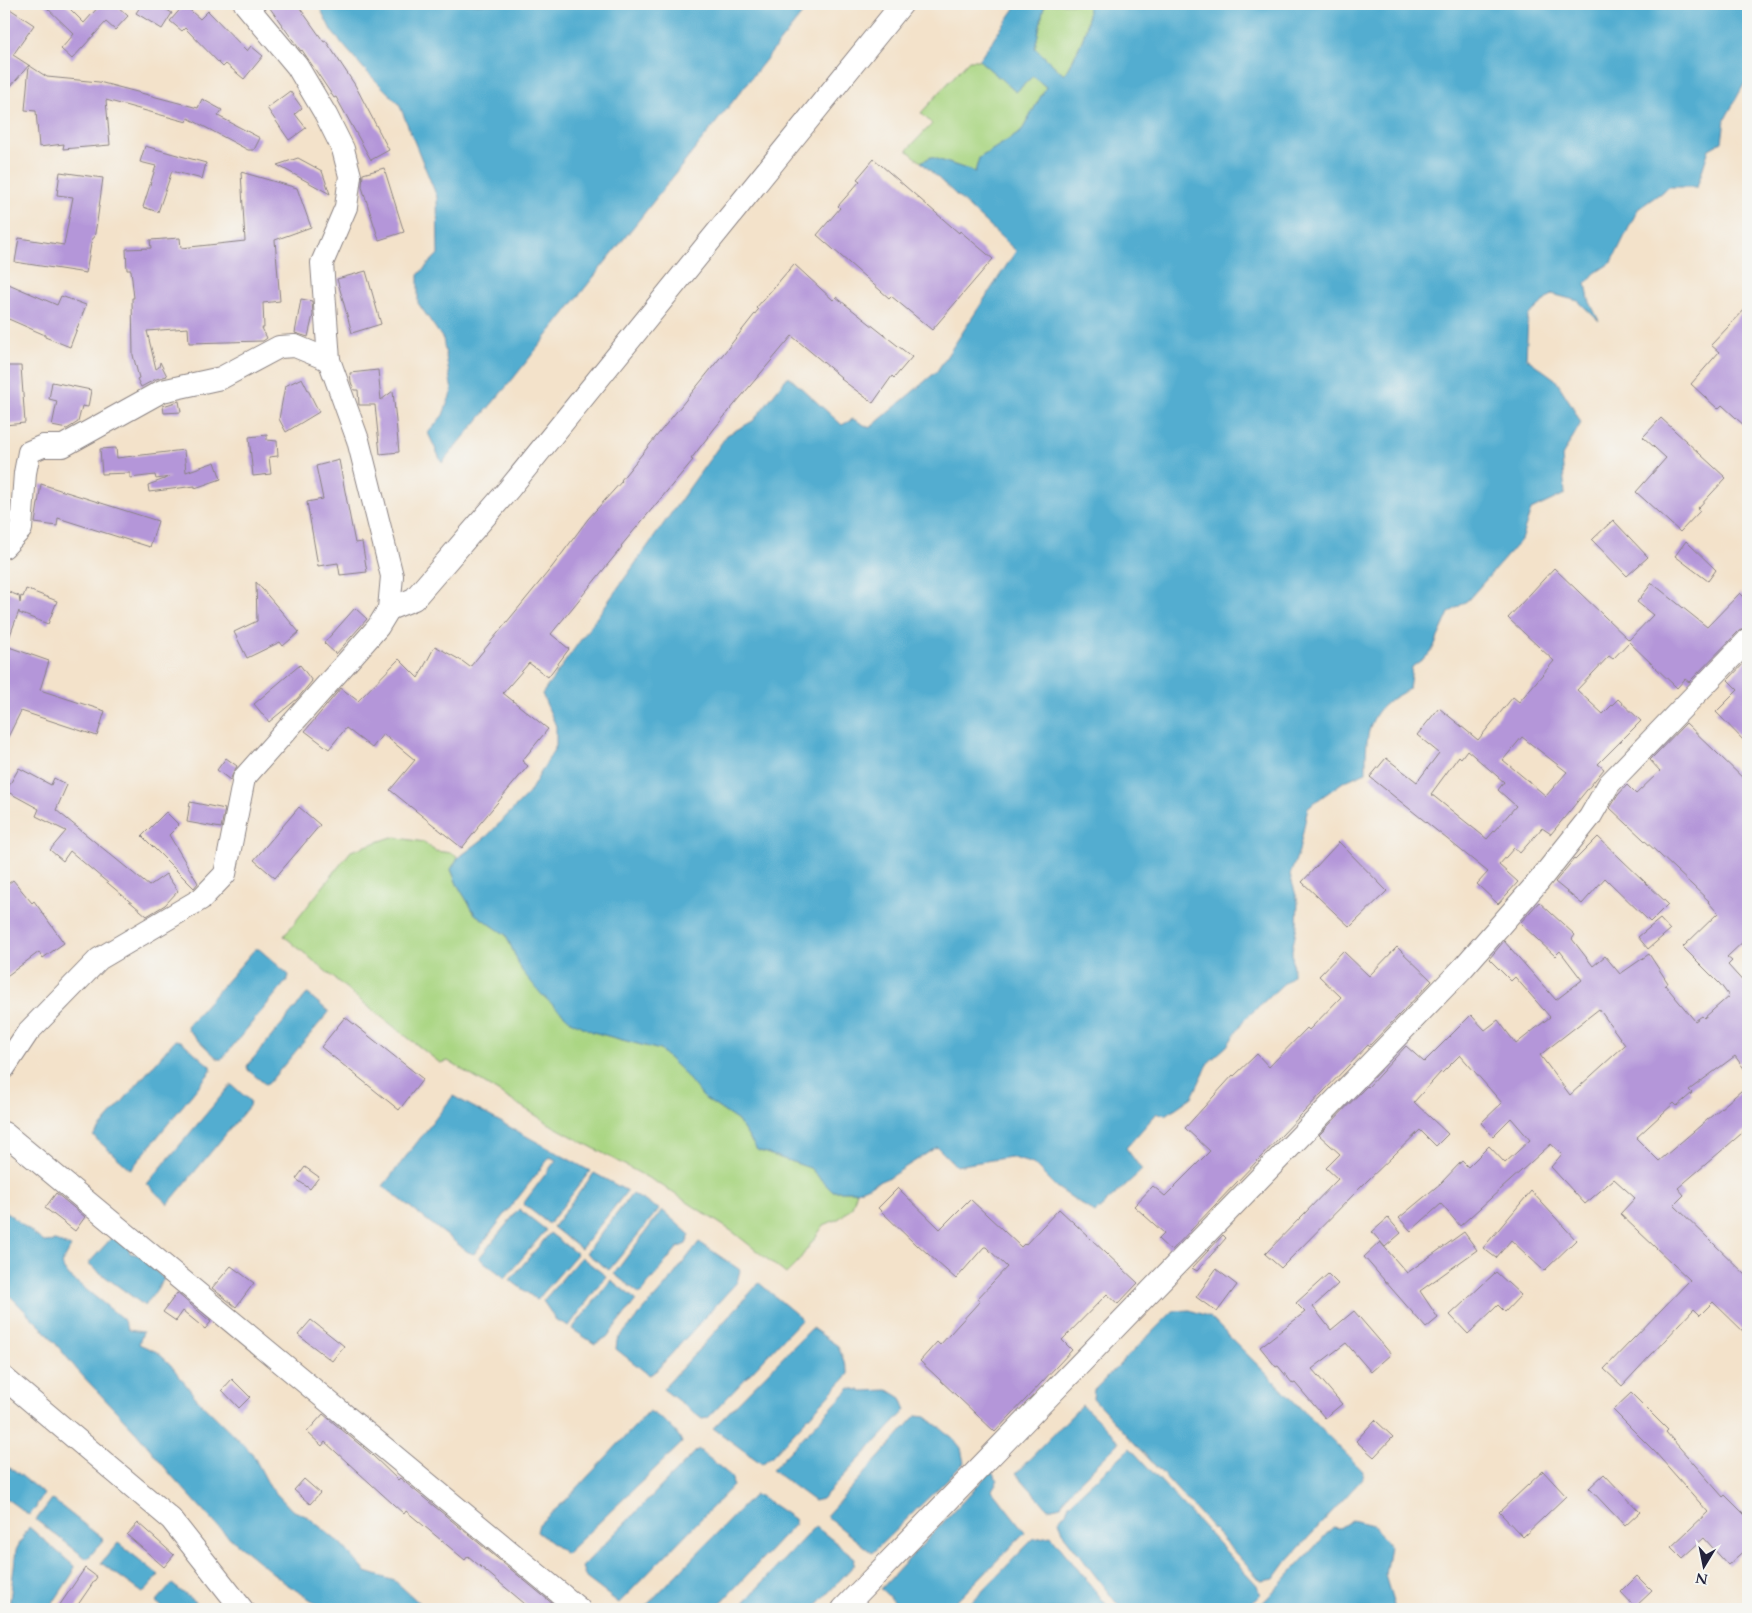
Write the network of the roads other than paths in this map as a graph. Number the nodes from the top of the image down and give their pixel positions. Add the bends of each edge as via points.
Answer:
1 (245, 4) edge
2 (902, 4) edge
3 (329, 360) junction
4 (4, 547) edge
5 (389, 609) junction
6 (1748, 640) edge
7 (4, 1068) edge
8 (4, 1133) edge
9 (4, 1378) edge
10 (242, 1609) edge
11 (579, 1609) edge
12 (843, 1609) edge

1 - 3 street via 297,66 343,149 350,176 346,207 322,263
2 - 5 street via 509,488 414,599
3 - 4 street via 295,346 279,347 220,378 162,391 63,446 43,446 29,452 21,530
3 - 5 street via 358,440 392,576
5 - 7 street via 378,627 244,778 225,874 200,899 99,959 28,1032
6 - 12 street via 1609,784 1590,817 1539,882 1462,969
8 - 11 street
9 - 10 street via 171,1519

